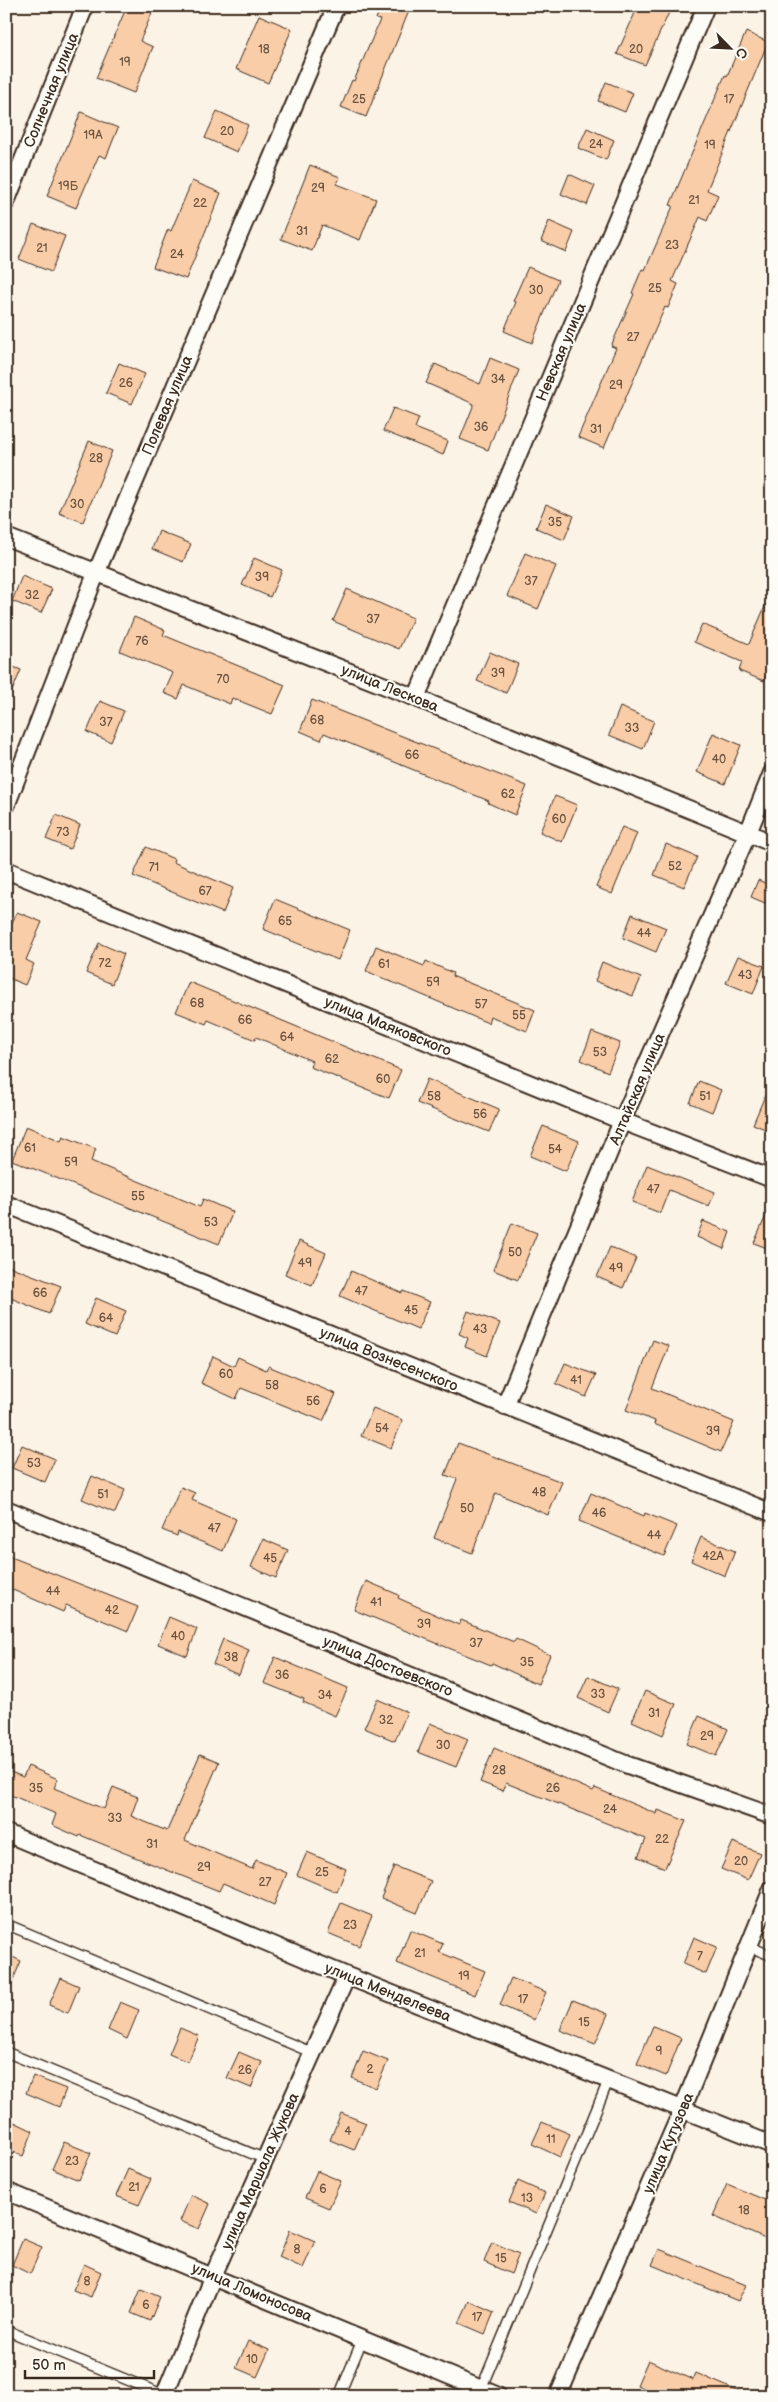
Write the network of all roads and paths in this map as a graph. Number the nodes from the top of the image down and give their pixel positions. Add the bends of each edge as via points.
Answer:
1 (85, 6) edge
2 (336, 6) edge
3 (706, 6) edge
4 (6, 202) edge
5 (6, 537) edge
6 (97, 571) junction
7 (416, 698) junction
8 (772, 773) edge
9 (6, 806) edge
10 (748, 833) junction
11 (772, 843) edge
12 (6, 870) edge
13 (622, 1121) junction
14 (772, 1179) edge
15 (6, 1204) edge
16 (505, 1406) junction
17 (6, 1509) edge
18 (772, 1512) edge
19 (772, 1816) edge
20 (6, 1833) edge
21 (772, 1888) edge
22 (6, 1924) edge
23 (748, 1946) junction
24 (772, 1956) edge
25 (347, 1976) junction
26 (6, 2052) edge
27 (313, 2053) junction
28 (610, 2079) junction
29 (683, 2108) junction
30 (772, 2144) edge
31 (265, 2159) junction
32 (6, 2191) edge
33 (213, 2276) junction
34 (6, 2330) edge
35 (363, 2338) junction
36 (481, 2389) junction
37 (164, 2395) edge
38 (338, 2396) edge
39 (498, 2396) edge
40 (558, 2396) edge

1 - 4 street, Солнечная улица
2 - 6 street, Полевая улица
3 - 7 street, Невская улица
5 - 6 street, улица Лескова
6 - 7 street, улица Лескова
6 - 9 street, Полевая улица
7 - 10 street, улица Лескова
8 - 10 street, Алтайская улица
10 - 11 street, улица Лескова
10 - 13 street, Алтайская улица
12 - 13 street, улица Маяковского
13 - 14 street, улица Маяковского
13 - 16 street, Алтайская улица
15 - 16 street, улица Вознесенского
16 - 18 street, улица Вознесенского
17 - 19 street, улица Достоевского via 625,1764
20 - 25 street, улица Менделеева
21 - 23 street, улица Кутузова
22 - 27 lane
23 - 24 lane
23 - 29 street, улица Кутузова
25 - 27 street, улица Маршала Жукова
25 - 28 street, улица Менделеева
26 - 31 lane
27 - 31 street, улица Маршала Жукова
28 - 29 street, улица Менделеева
28 - 36 lane
29 - 30 street, улица Менделеева
29 - 40 street, улица Кутузова
31 - 33 street, улица Маршала Жукова
32 - 33 street, улица Ломоносова
33 - 35 street, улица Ломоносова
33 - 37 street, улица Маршала Жукова
34 - 37 lane
35 - 36 street, улица Ломоносова
35 - 38 lane
36 - 39 street, улица Ломоносова

